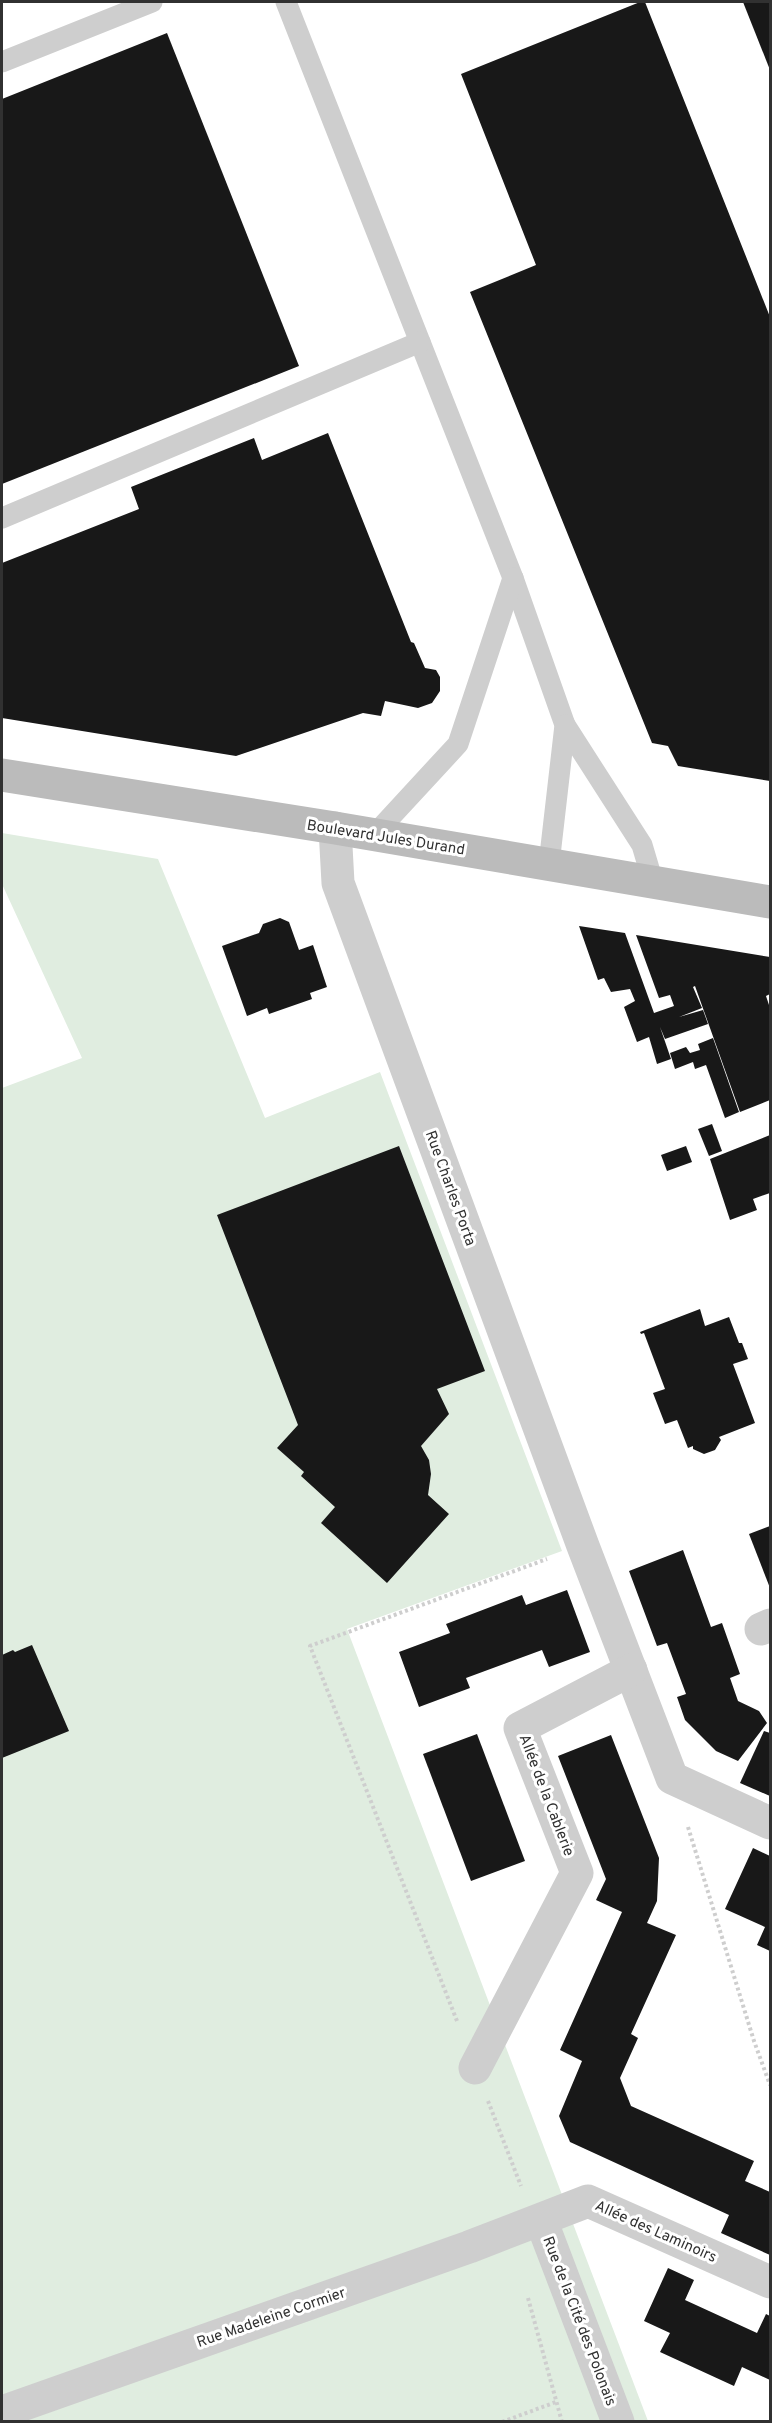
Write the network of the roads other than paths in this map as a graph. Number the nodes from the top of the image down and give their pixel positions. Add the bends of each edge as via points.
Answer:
1 (152, 2) edge
2 (286, 2) edge
3 (2, 62) edge
4 (420, 342) junction
5 (2, 518) edge
6 (513, 578) junction
7 (565, 725) junction
8 (2, 775) edge
9 (335, 828) junction
10 (374, 836) junction
11 (549, 864) junction
12 (653, 882) junction
13 (771, 902) edge
14 (631, 1670) junction
15 (771, 1822) edge
16 (475, 2068) road end
17 (541, 2220) junction
18 (771, 2282) edge
19 (2, 2412) edge
20 (618, 2421) edge

1 - 3 lane
2 - 4 lane
4 - 5 lane
4 - 6 lane
6 - 7 lane
6 - 10 lane via 458,744
7 - 11 lane
7 - 12 lane via 642,845
8 - 9 main road, Boulevard Jules Durand
9 - 10 main road, Boulevard Jules Durand
9 - 14 street, Rue Charles Porta via 338,883
10 - 11 main road, Boulevard Jules Durand
11 - 12 main road, Boulevard Jules Durand
12 - 13 main road, Boulevard Jules Durand
14 - 15 street via 672,1778
14 - 16 street, Allée de la Cablerie via 520,1728 578,1873
17 - 18 street, Allée des Laminoirs via 588,2201
17 - 19 street, Rue Madeleine Cormier
17 - 20 street, Rue de la Cité des Polonais

